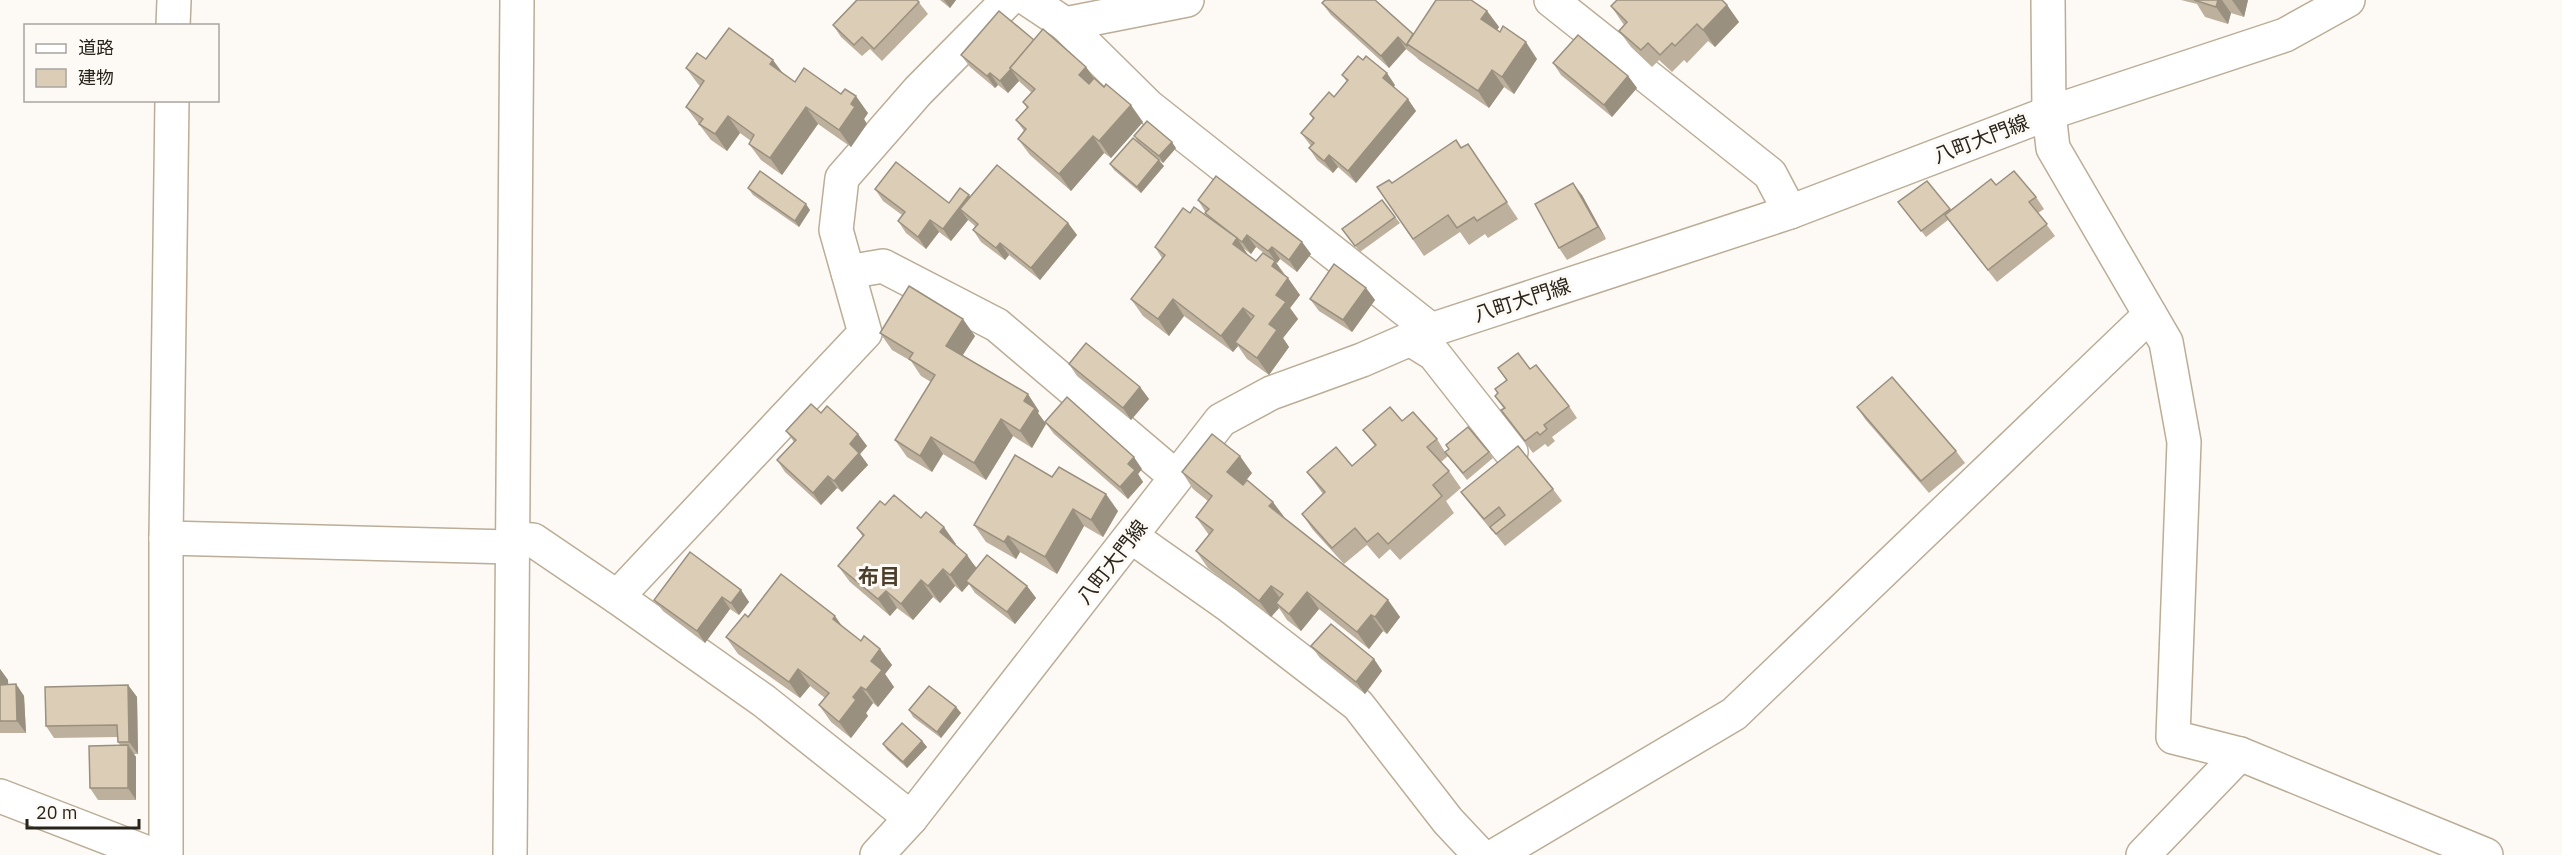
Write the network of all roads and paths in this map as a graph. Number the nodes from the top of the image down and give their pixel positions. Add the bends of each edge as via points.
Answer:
1 (174, 0) edge
2 (517, 0) edge
3 (1008, 0) edge
4 (1029, 0) edge
5 (1187, 0) edge
6 (1551, 0) edge
7 (2048, 0) edge
8 (2348, 0) edge
9 (173, 24) edge
10 (1065, 24) junction
11 (172, 102) edge
12 (2049, 113) junction
13 (1790, 212) junction
14 (848, 272) junction
15 (2150, 315) junction
16 (1421, 334) junction
17 (1511, 452) edge
18 (1176, 477) junction
19 (1132, 537) junction
20 (166, 538) junction
21 (512, 543) junction
22 (617, 597) junction
23 (2240, 754) junction
24 (0, 796) edge
25 (911, 818) junction
26 (153, 855) edge
27 (166, 855) edge
28 (510, 855) edge
29 (877, 855) edge
30 (1480, 855) edge
31 (1496, 855) edge
32 (2143, 855) edge
33 (2486, 855) edge

1 - 9 street
2 - 21 street
3 - 14 street via 918,91 842,178 836,230
4 - 10 street
5 - 10 street
6 - 13 street via 1770,174
7 - 12 street
8 - 12 street, 八町大門線 via 2285,35
10 - 16 street via 1148,106
11 - 20 street
12 - 13 street, 八町大門線
12 - 15 street via 2053,148
13 - 16 street, 八町大門線
14 - 18 street via 883,266 997,325
14 - 22 street via 865,333
15 - 23 street via 2166,342 2184,442 2173,737
15 - 31 street via 1734,714
16 - 17 street
16 - 18 street, 八町大門線 via 1270,393 1221,420
18 - 19 street, 八町大門線
19 - 25 street, 八町大門線
19 - 30 street via 1358,705
20 - 21 street
20 - 27 street
21 - 22 street via 533,540
21 - 28 street
22 - 25 street via 764,701
23 - 32 street
23 - 33 street
24 - 26 street
25 - 29 street, 八町大門線

